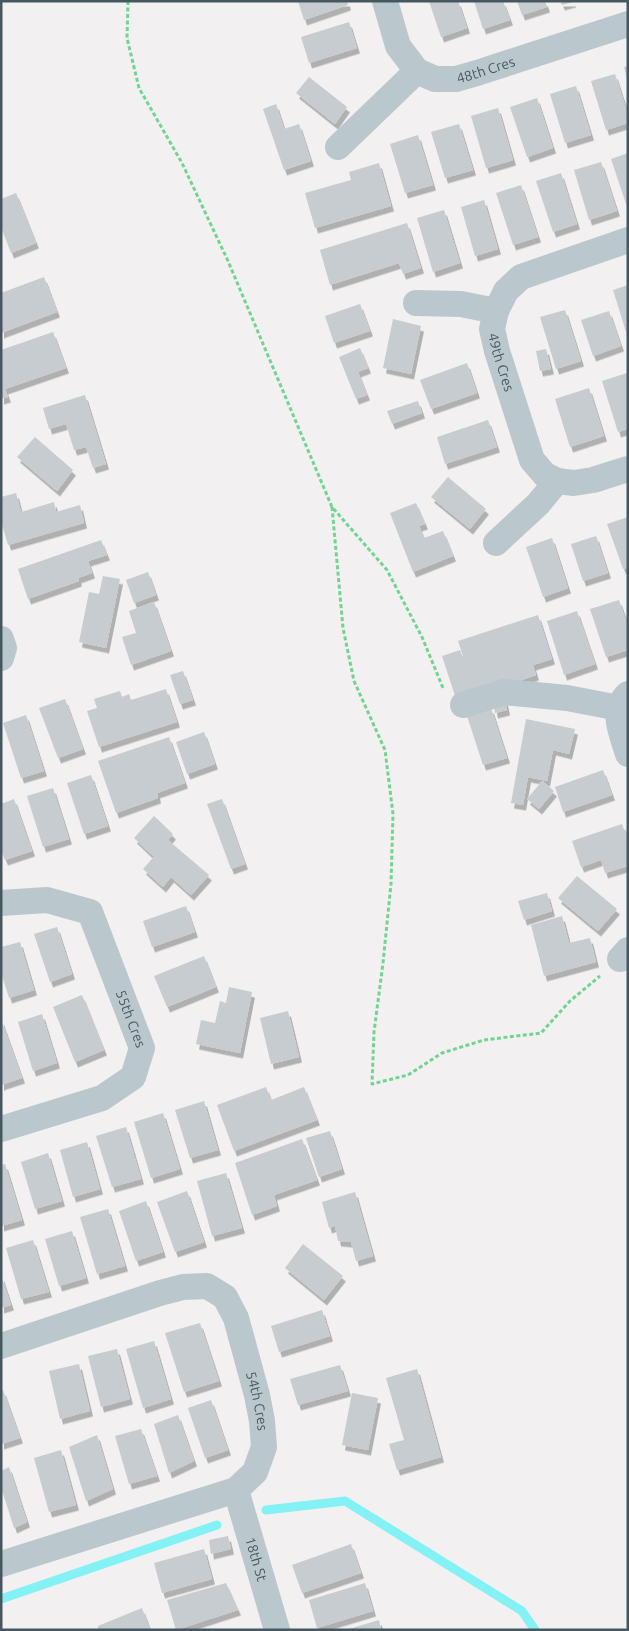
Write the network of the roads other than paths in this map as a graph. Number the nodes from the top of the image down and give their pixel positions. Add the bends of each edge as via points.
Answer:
1 (384, 1) edge
2 (628, 24) edge
3 (417, 70) junction
4 (338, 147) dead end
5 (628, 240) edge
6 (416, 303) dead end
7 (496, 311) junction
8 (628, 469) edge
9 (557, 480) junction
10 (496, 543) dead end
11 (1, 638) edge
12 (1, 658) edge
13 (623, 701) edge
14 (463, 706) road end
15 (628, 754) edge
16 (1, 903) edge
17 (1, 1129) edge
18 (1, 1346) edge
19 (236, 1490) junction
20 (1, 1564) edge
21 (277, 1630) edge

1 - 3 street via 398,46
2 - 3 street, 48th Cres via 456,79 434,79
3 - 4 street
5 - 7 street, 49th Cres via 521,277 506,291
6 - 7 street via 461,304
7 - 9 street, 49th Cres via 492,329 497,351 532,460 545,475
8 - 9 street via 593,480
9 - 10 street via 538,504
11 - 12 street via 4,648
13 - 14 street via 504,692
13 - 15 street via 618,723
16 - 17 street, 55th Cres via 47,900 90,912 142,1048 133,1077 102,1098
18 - 19 street, 54th Cres via 160,1292 207,1286 225,1297 236,1318 257,1395 264,1447 255,1472
19 - 20 street, 54th Cres
19 - 21 street, 18th St

